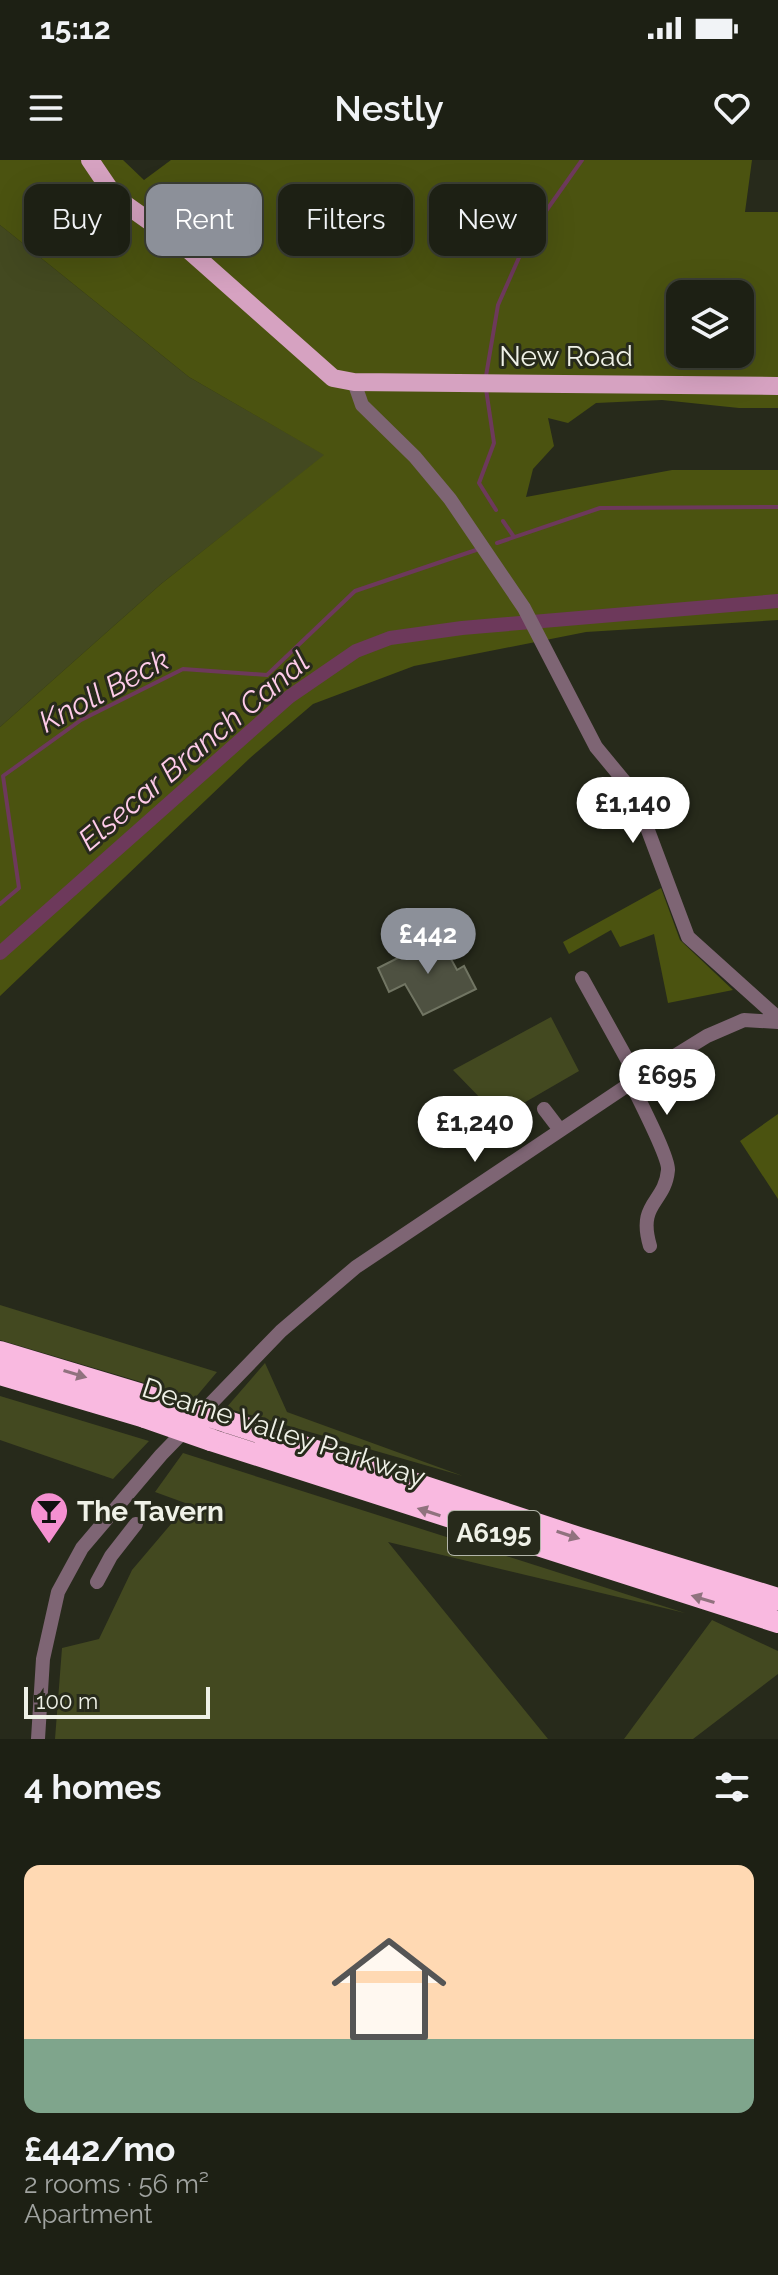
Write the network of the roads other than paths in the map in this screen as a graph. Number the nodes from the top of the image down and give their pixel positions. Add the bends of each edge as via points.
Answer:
1 (90, 160) edge
2 (354, 382) junction
3 (778, 386) edge
4 (582, 978) dead end
5 (778, 1020) edge
6 (634, 1081) junction
7 (544, 1109) dead end
8 (560, 1130) junction
9 (650, 1246) dead end
10 (0, 1352) edge
11 (0, 1374) edge
12 (150, 1408) junction
13 (136, 1524) dead end
14 (91, 1538) junction
15 (111, 1556) junction
16 (97, 1582) dead end
17 (778, 1599) edge
18 (778, 1622) edge
19 (38, 1739) edge

1 - 2 main road via 115,197 183,245 333,378
2 - 3 main road, New Road
2 - 5 street via 362,405 450,499 524,608 596,747 634,793 688,937
4 - 6 street
5 - 6 street via 744,1020
6 - 8 street
6 - 9 street via 669,1166 645,1218
7 - 8 street
8 - 14 street via 356,1267 281,1331 161,1455
10 -> 12 highway, Dearne Valley Parkway / A6195
11 - 12 highway, Dearne Valley Parkway / A6195
12 -> 17 highway, Dearne Valley Parkway / A6195, bridge via 228,1422
18 -> 12 highway, Dearne Valley Parkway / A6195, bridge via 211,1440
13 - 15 street
14 - 15 street
14 - 19 street via 58,1592 43,1659
15 - 16 street

